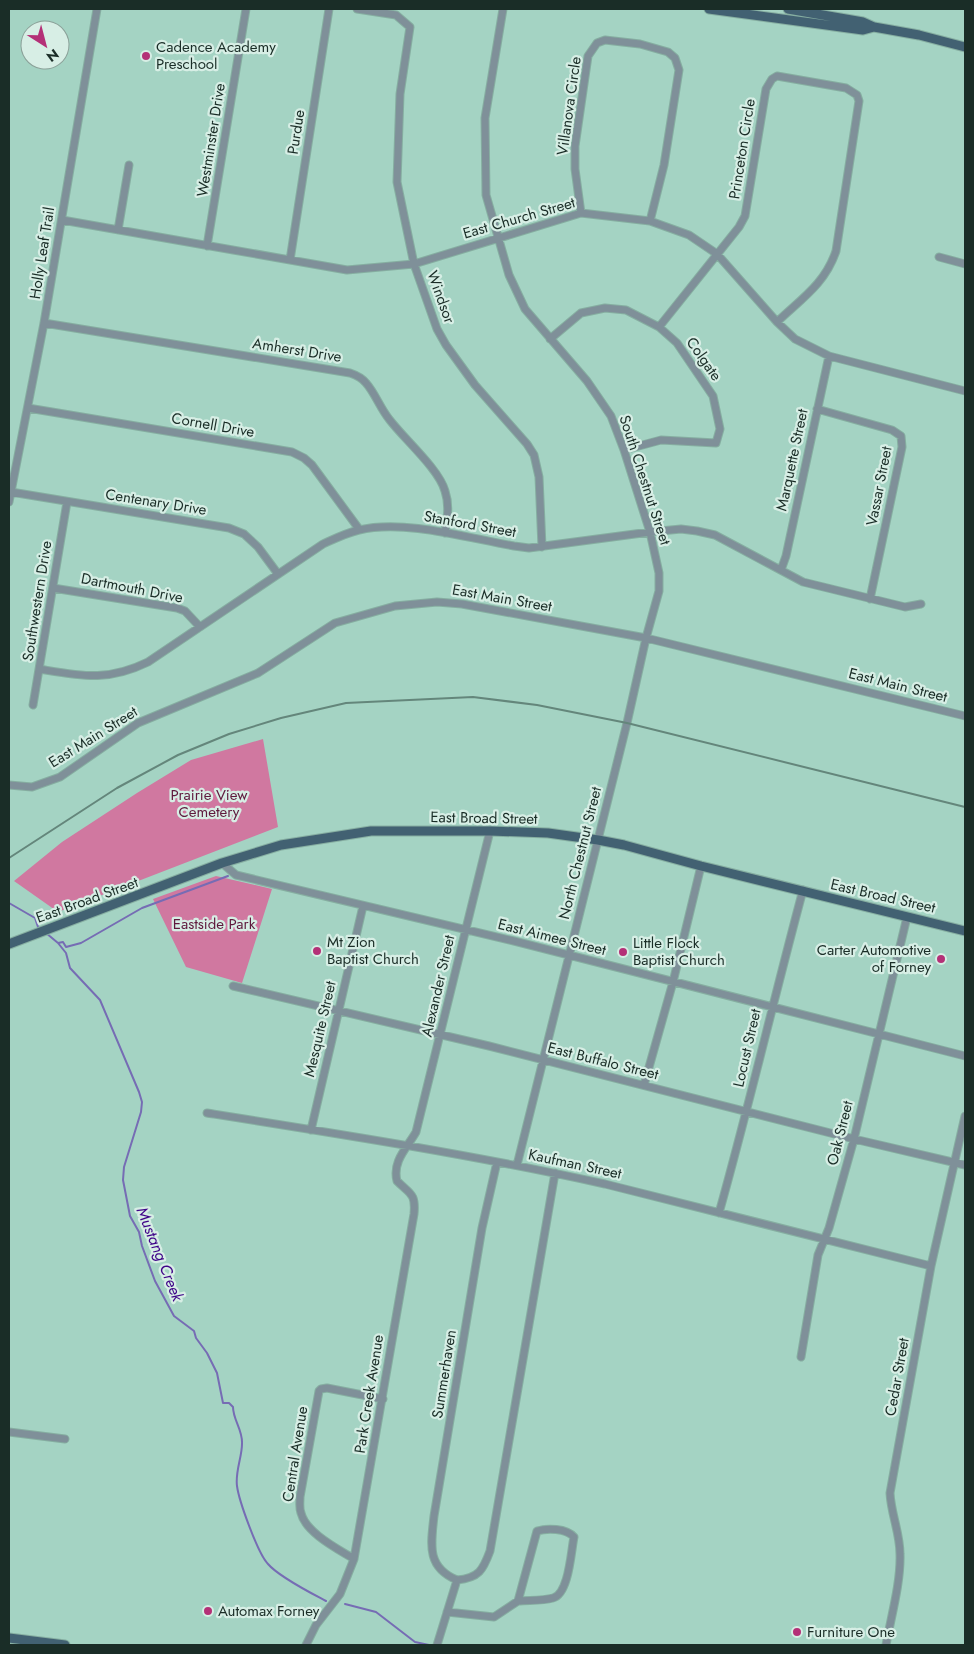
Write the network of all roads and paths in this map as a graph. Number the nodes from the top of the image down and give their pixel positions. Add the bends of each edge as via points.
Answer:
1 (97, 9) edge
2 (246, 9) edge
3 (329, 9) edge
4 (357, 9) edge
5 (503, 9) edge
6 (709, 9) edge
7 (788, 9) edge
8 (874, 27) junction
9 (965, 47) edge
10 (129, 165) dead end
11 (582, 213) junction
12 (62, 220) junction
13 (650, 221) junction
14 (118, 230) junction
15 (498, 237) junction
16 (208, 246) junction
17 (717, 254) junction
18 (939, 257) dead end
19 (290, 260) junction
20 (414, 264) junction
21 (965, 264) edge
22 (776, 322) junction
23 (44, 324) junction
24 (659, 327) junction
25 (550, 339) junction
26 (829, 356) junction
27 (965, 391) edge
28 (28, 408) junction
29 (817, 409) junction
30 (624, 450) junction
31 (10, 492) junction
32 (9, 502) edge
33 (67, 502) junction
34 (359, 529) junction
35 (650, 532) junction
36 (445, 533) junction
37 (542, 547) junction
38 (781, 570) junction
39 (278, 574) junction
40 (53, 588) junction
41 (870, 599) junction
42 (921, 604) dead end
43 (200, 627) junction
44 (646, 638) junction
45 (39, 669) junction
46 (33, 705) dead end
47 (965, 716) edge
48 (627, 723) joint
49 (9, 785) edge
50 (490, 831) junction
51 (598, 840) junction
52 (222, 863) junction
53 (701, 866) junction
54 (803, 890) junction
55 (363, 906) junction
56 (907, 917) junction
57 (466, 930) junction
58 (965, 930) edge
59 (9, 944) edge
60 (569, 956) junction
61 (673, 982) junction
62 (233, 986) dead end
63 (771, 1007) junction
64 (338, 1011) junction
65 (441, 1034) junction
66 (878, 1034) junction
67 (965, 1056) edge
68 (543, 1060) junction
69 (644, 1085) junction
70 (747, 1112) junction
71 (207, 1113) dead end
72 (965, 1116) edge
73 (311, 1130) junction
74 (854, 1140) junction
75 (408, 1146) junction
76 (497, 1162) junction
77 (954, 1162) junction
78 (965, 1165) edge
79 (517, 1166) junction
80 (555, 1173) junction
81 (719, 1212) junction
82 (825, 1239) junction
83 (931, 1266) junction
84 (801, 1356) dead end
85 (383, 1399) junction
86 (9, 1432) edge
87 (65, 1439) dead end
88 (354, 1559) junction
89 (457, 1580) junction
90 (518, 1601) junction
91 (447, 1612) junction
92 (9, 1638) edge
93 (65, 1645) edge
94 (306, 1645) edge
95 (437, 1645) edge
96 (886, 1645) edge

1 - 12 street, Holly Leaf Trail
2 - 16 street, Westminster Drive
3 - 19 street, Purdue
4 - 20 street, Windsor via 396,15 410,27 400,94 397,182
5 - 15 street, South Chestnut Street via 485,118 486,195
6 - 8 main road via 863,30
7 - 8 main road
8 - 9 main road
10 - 14 street
11 - 13 street, East Church Street
11 - 13 street, Villanova Circle via 575,146 588,56 597,43 605,40 640,44 668,52 675,58 679,70 664,165
11 - 15 street, East Church Street
12 - 14 street, East Church Street
12 - 23 street, Holly Leaf Trail
13 - 17 street, East Church Street via 689,235
14 - 16 street, East Church Street
15 - 20 street, East Church Street
15 - 25 street, South Chestnut Street via 509,275 525,309
16 - 19 street, East Church Street
17 - 22 street, East Church Street
17 - 22 street, Princeton Circle via 744,216 766,89 772,79 777,76 846,88 857,95 859,101 831,266 822,280
17 - 24 street, Princeton Circle
18 - 21 street
19 - 20 street, East Church Street via 347,270
20 - 37 street, Windsor via 446,345 469,378 534,455 539,477
22 - 26 street, East Church Street via 794,339
23 - 28 street, Holly Leaf Trail
23 - 36 street, Amherst Drive via 359,377 367,383 387,417 438,476 448,503
24 - 25 street, Colgate via 626,310 605,308 581,313
24 - 30 street, Colgate via 677,343 713,396 720,429 716,442 661,440
25 - 30 street, South Chestnut Street via 587,381 611,416
26 - 27 street, East Church Street
26 - 29 street, Marquette Street
28 - 31 street, Holly Leaf Trail
28 - 34 street, Cornell Drive via 292,452 312,465
29 - 38 street, Marquette Street
29 - 41 street, Vassar Street via 892,430 901,436 902,447
30 - 35 street, South Chestnut Street
31 - 32 street, Holly Leaf Trail
31 - 33 street, Centenary Drive
33 - 39 street, Centenary Drive via 229,528 244,534 258,547
33 - 40 street, Southwestern Drive
34 - 36 street, Stanford Street via 412,528
34 - 39 street, Stanford Street via 323,544
35 - 37 street, Stanford Street
35 - 38 street, Stanford Street via 681,530 715,535
35 - 44 street, South Chestnut Street via 659,573 659,591
36 - 37 street, Stanford Street via 514,546
38 - 41 street, Stanford Street via 803,582
39 - 43 street, Stanford Street
40 - 43 street, Dartmouth Drive via 177,608 185,611
40 - 45 street, Southwestern Drive
41 - 42 street, Stanford Street via 905,607
43 - 45 street, Stanford Street via 148,662 118,674 78,676
44 - 47 street, East Main Street
44 - 48 street, South Chestnut Street
44 - 49 street, East Main Street via 462,604 436,602 395,606 335,623 258,673 138,723 60,777 32,787
45 - 46 street, Southwestern Drive
48 - 51 street, North Chestnut Street
50 - 51 main road, East Broad Street via 548,833
50 - 52 main road, East Broad Street via 371,831 281,845
50 - 57 street, Alexander Street
51 - 53 main road, East Broad Street
51 - 60 street, North Chestnut Street
52 - 55 street, East Aimee Street via 236,875
52 - 59 main road, East Broad Street
53 - 54 main road, East Broad Street
53 - 61 street
54 - 56 main road, East Broad Street
54 - 63 street, Locust Street
55 - 57 street, East Aimee Street
55 - 64 street, Mesquite Street
56 - 58 main road, East Broad Street
56 - 66 street, Oak Street
57 - 60 street, East Aimee Street
57 - 65 street, Alexander Street
60 - 61 street, East Aimee Street
60 - 68 street, North Chestnut Street
61 - 63 street, East Aimee Street
61 - 69 street
62 - 64 street, East Buffalo Street
63 - 66 street, East Aimee Street
63 - 70 street, Locust Street
64 - 65 street, East Buffalo Street
64 - 73 street, Mesquite Street
65 - 68 street, East Buffalo Street
65 - 75 street, Alexander Street via 416,1132
66 - 67 street, East Aimee Street
66 - 74 street, Oak Street
68 - 69 street, East Buffalo Street
68 - 79 street, North Chestnut Street
69 - 70 street, East Buffalo Street
70 - 74 street, East Buffalo Street
70 - 81 street, Locust Street
71 - 73 street, Kaufman Street
72 - 77 street, Cedar Street
73 - 75 street, Kaufman Street
74 - 77 street, East Buffalo Street
74 - 82 street, Oak Street
75 - 76 street, Kaufman Street
75 - 85 street, Park Creek Avenue via 400,1154 395,1175 397,1181 413,1195 414,1214
76 - 79 street, Kaufman Street
76 - 89 street, Summerhaven via 482,1228 434,1516 431,1549 438,1568
77 - 78 street, East Buffalo Street
77 - 83 street, Cedar Street
79 - 80 street, Kaufman Street
80 - 81 street, Kaufman Street
80 - 89 street via 490,1551 483,1569 466,1579
81 - 82 street, Kaufman Street
82 - 83 street, Kaufman Street
82 - 84 street, Oak Street via 818,1256
83 - 96 street, Cedar Street via 890,1493 900,1570
85 - 88 street, Park Creek Avenue
85 - 88 street, Central Avenue via 327,1388 318,1391 300,1512 315,1533
86 - 87 street
88 - 94 street, Park Creek Avenue via 340,1594 316,1625
89 - 91 street
90 - 90 street via 535,1533 546,1529 572,1534 567,1576 559,1596
90 - 91 street via 494,1617
91 - 95 street
92 - 93 main road

